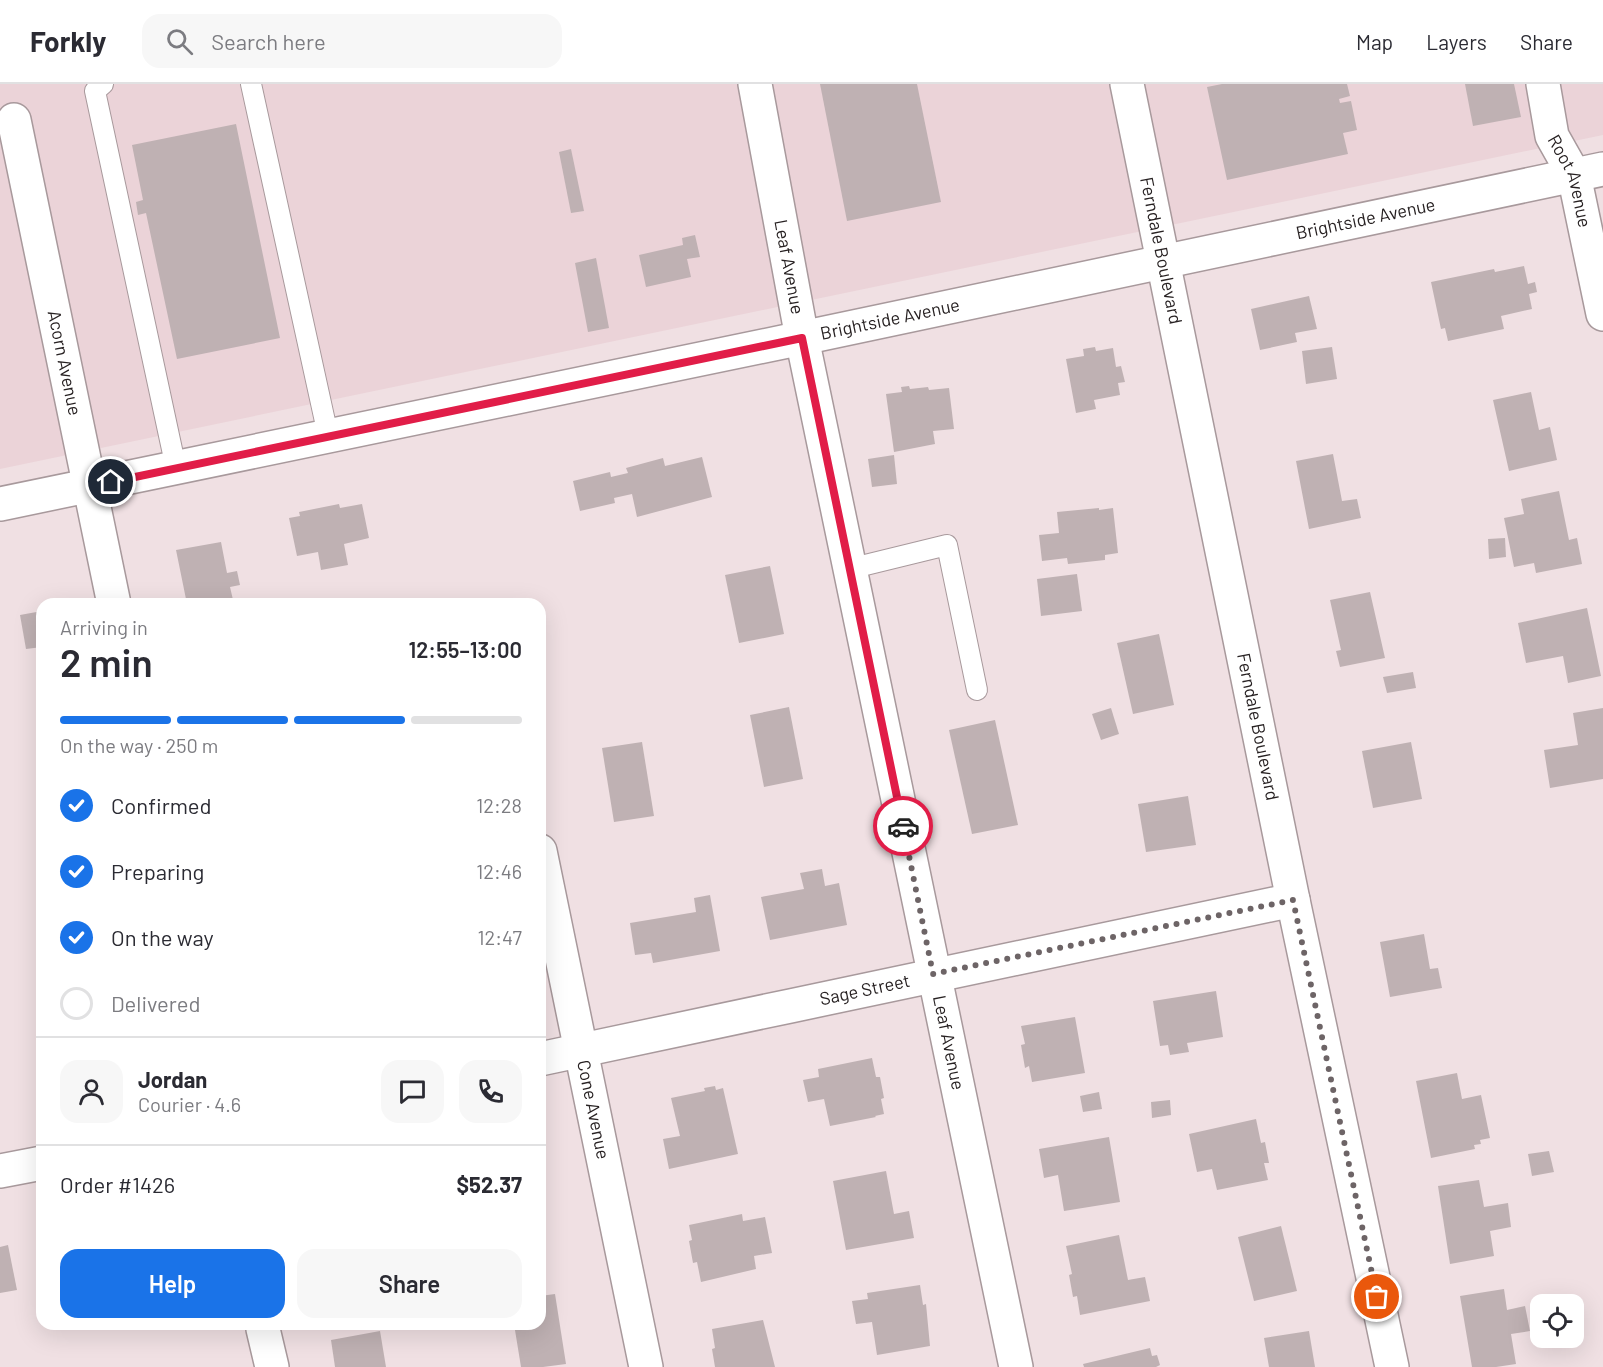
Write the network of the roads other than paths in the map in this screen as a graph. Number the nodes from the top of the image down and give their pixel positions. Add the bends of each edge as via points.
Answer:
1 (103, 84) edge
2 (251, 84) edge
3 (755, 84) edge
4 (1127, 84) edge
5 (1543, 84) edge
6 (14, 120) dead end
7 (1589, 172) edge
8 (1164, 260) junction
9 (1603, 314) edge
10 (802, 338) junction
11 (328, 435) junction
12 (176, 468) junction
13 (89, 486) junction
14 (0, 504) edge
15 (849, 569) junction
16 (113, 598) edge
17 (977, 690) dead end
18 (546, 881) edge
19 (1293, 900) junction
20 (933, 974) junction
21 (580, 1050) junction
22 (546, 1058) edge
23 (36, 1164) edge
24 (0, 1171) edge
25 (263, 1330) edge
26 (272, 1367) edge
27 (646, 1367) edge
28 (1016, 1367) edge
29 (1392, 1367) edge

1 - 12 lane via 95,91
2 - 11 lane
3 - 10 street, Leaf Avenue
4 - 8 street, Ferndale Boulevard
5 - 7 street, Root Avenue via 1552,136
6 - 13 street, Acorn Avenue
7 - 8 street, Brightside Avenue
7 - 9 street, Root Avenue
8 - 10 street, Brightside Avenue
8 - 19 street, Ferndale Boulevard
10 - 11 street, Brightside Avenue
10 - 15 street, Leaf Avenue
11 - 12 street, Brightside Avenue
12 - 13 street, Brightside Avenue
13 - 14 street, Brightside Avenue
13 - 16 street, Acorn Avenue
15 - 17 lane via 948,545
15 - 20 street, Leaf Avenue
18 - 21 street, Cone Avenue
19 - 20 street, Sage Street
19 - 29 street, Ferndale Boulevard
20 - 21 street, Sage Street
20 - 28 street, Leaf Avenue
21 - 22 street, Sage Street
21 - 27 street, Cone Avenue
23 - 24 street
25 - 26 street

